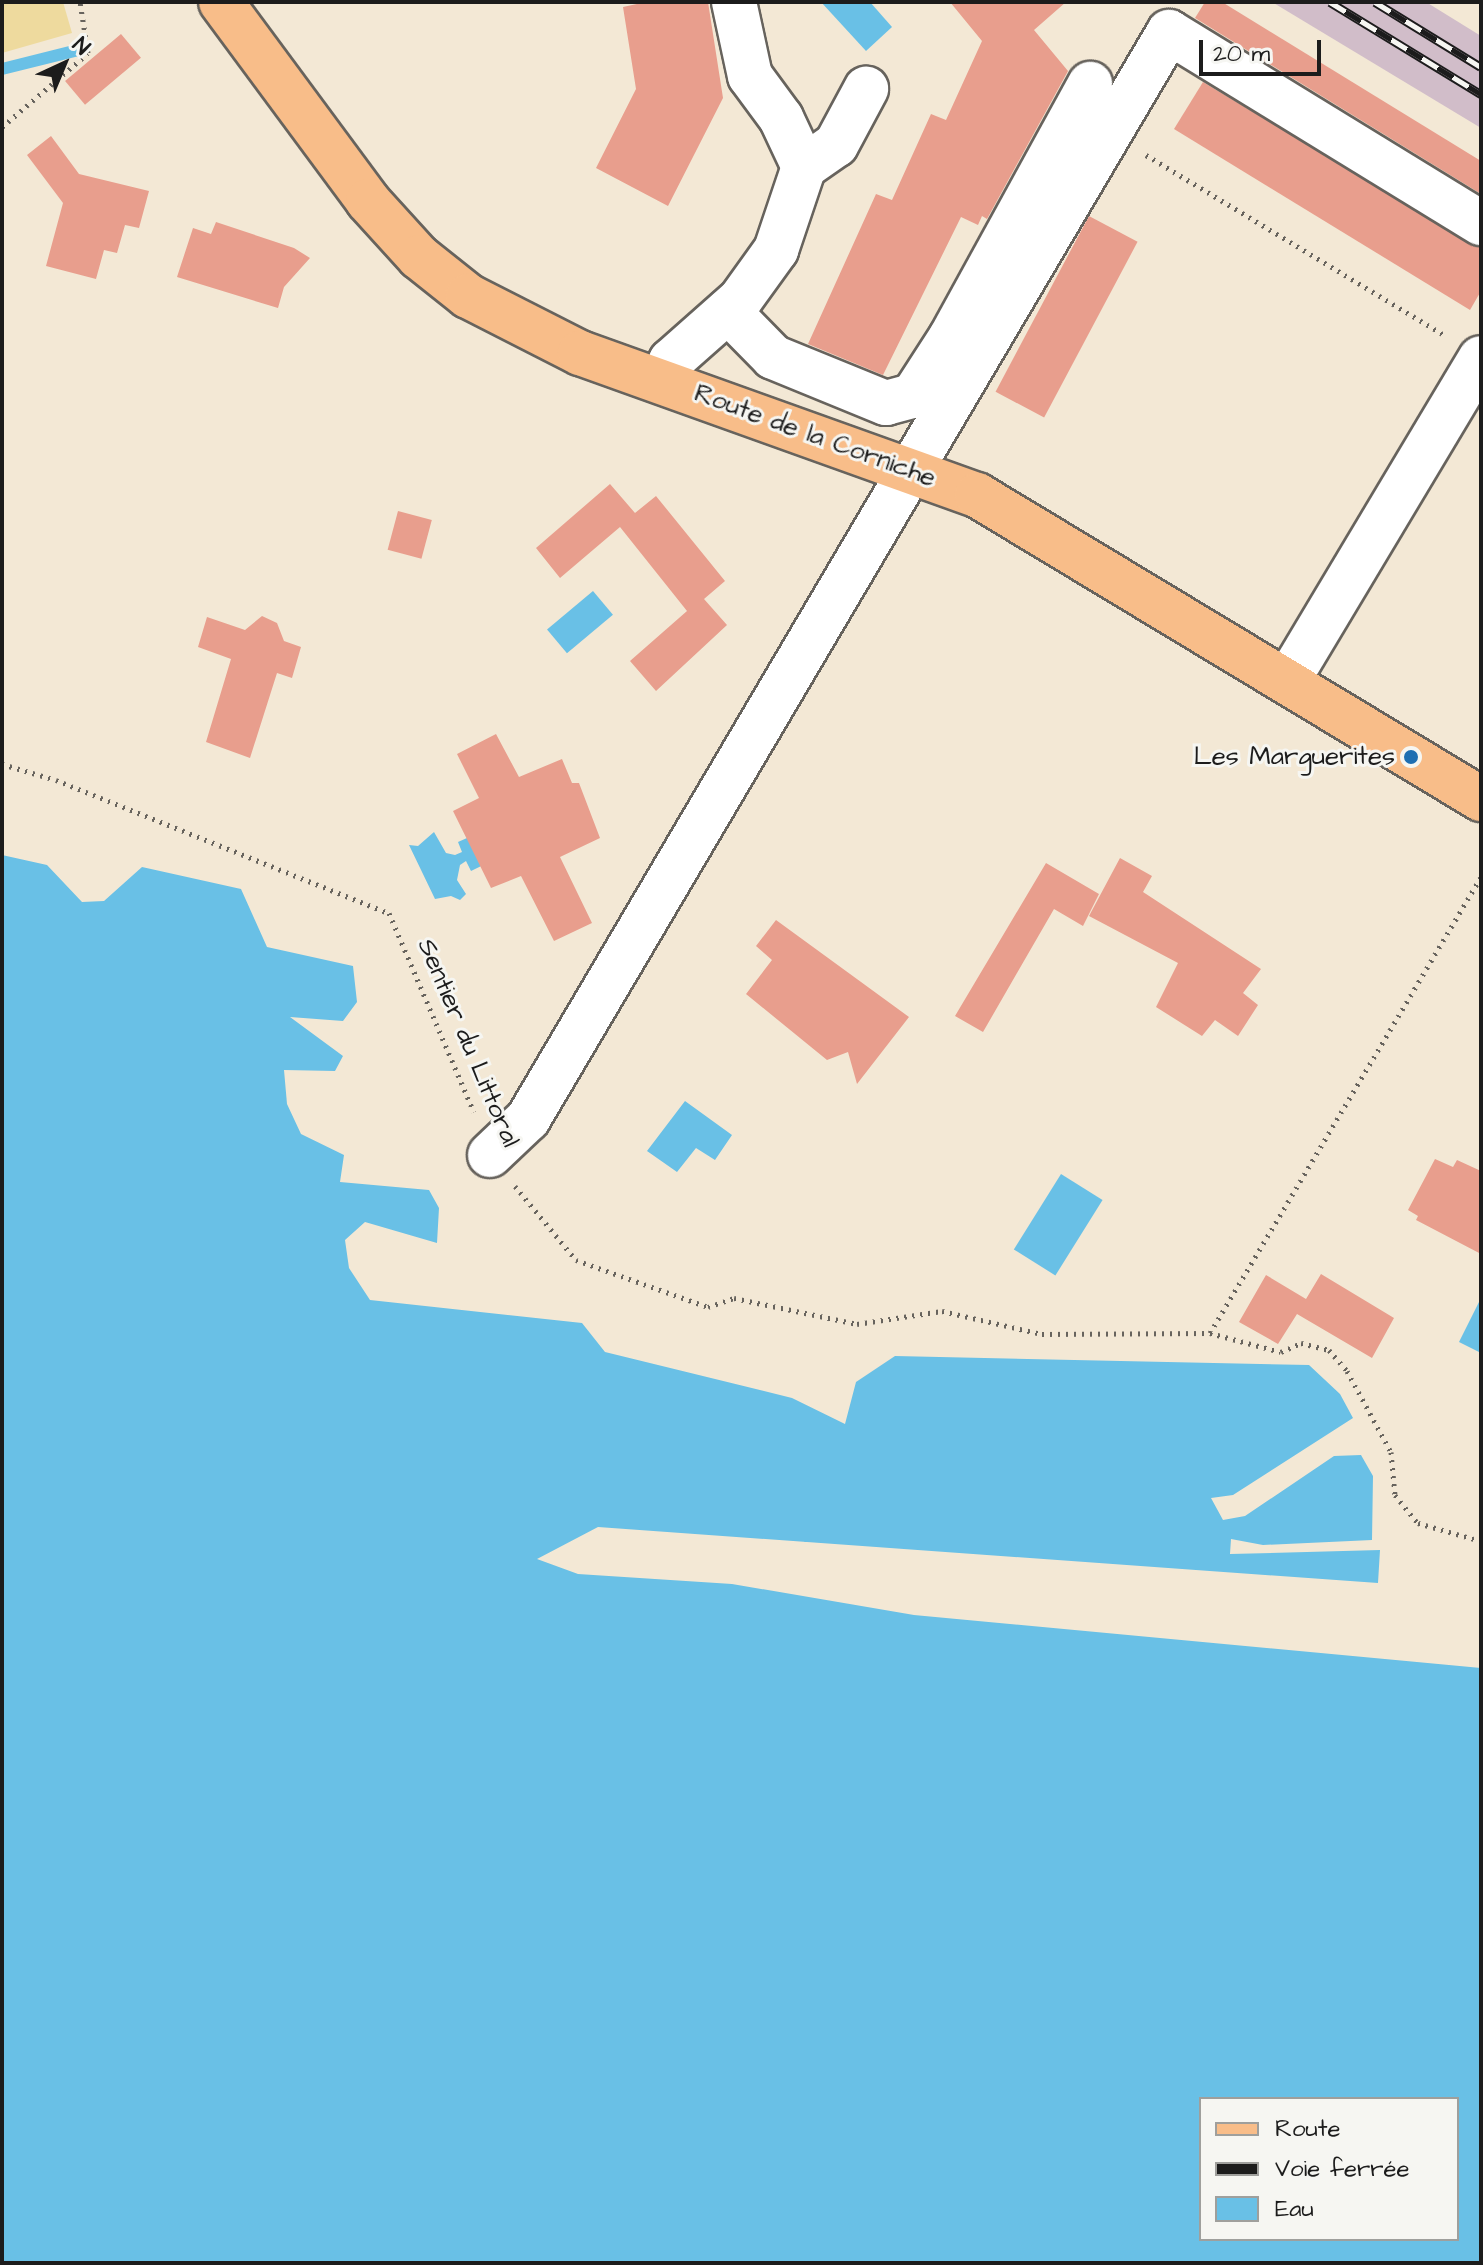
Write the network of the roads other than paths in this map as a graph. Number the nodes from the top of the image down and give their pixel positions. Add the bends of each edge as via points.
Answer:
1 (221, 2) edge
2 (734, 2) edge
3 (1090, 84) dead end
4 (866, 89) dead end
5 (804, 167) junction
6 (1481, 223) edge
7 (728, 311) junction
8 (1467, 349) edge
9 (662, 381) junction
10 (915, 470) junction
11 (1288, 680) junction
12 (1481, 799) edge
13 (490, 1155) road end

1 - 9 main road, Route de la Corniche via 368,201 419,257 507,319
2 - 5 lane via 750,76 781,118
3 - 7 lane via 913,396 886,403 773,357
4 - 5 lane via 836,145
5 - 7 lane via 776,250
6 - 10 lane via 1169,32
7 - 9 lane via 671,361
8 - 11 lane
9 - 10 main road, Route de la Corniche
10 - 11 main road, Route de la Corniche via 1026,521
10 - 13 lane via 528,1119
11 - 12 main road, Route de la Corniche

